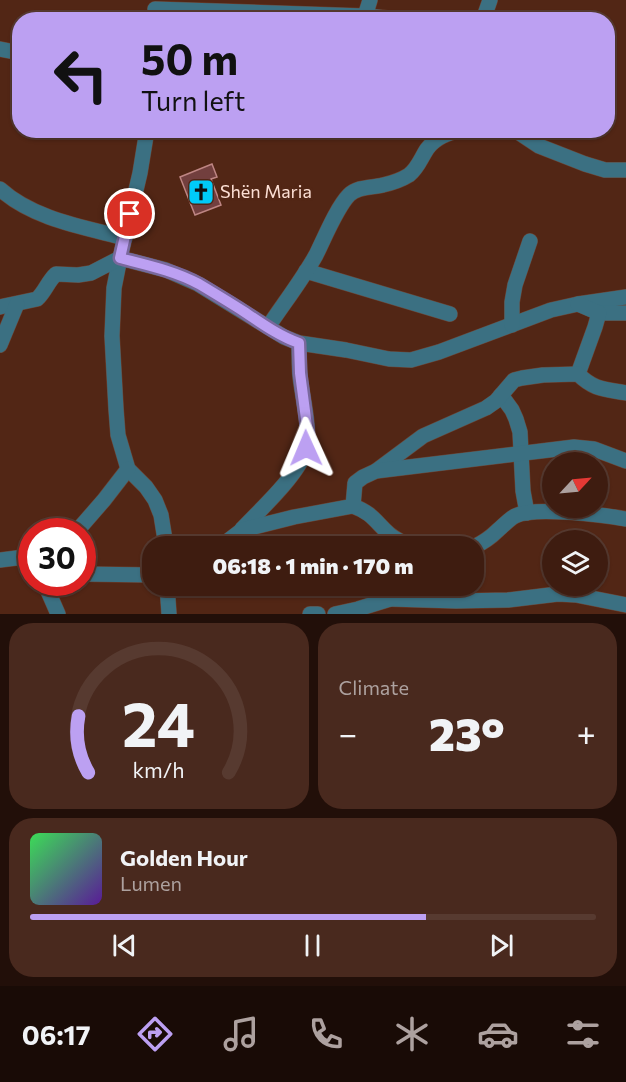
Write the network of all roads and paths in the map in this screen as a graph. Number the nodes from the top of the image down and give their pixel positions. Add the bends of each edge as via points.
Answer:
1 (262, 6) edge
2 (155, 10) edge
3 (324, 12) edge
4 (145, 138) edge
5 (439, 138) edge
6 (526, 138) edge
7 (626, 170) edge
8 (0, 189) edge
9 (125, 238) junction
10 (530, 241) dead end
11 (120, 258) junction
12 (306, 271) junction
13 (626, 297) edge
14 (16, 304) junction
15 (578, 304) junction
16 (0, 307) edge
17 (599, 313) junction
18 (626, 313) edge
19 (450, 314) dead end
20 (512, 325) junction
21 (268, 327) junction
22 (299, 343) junction
23 (0, 345) edge
24 (578, 374) junction
25 (626, 393) edge
26 (501, 395) junction
27 (521, 453) junction
28 (626, 461) edge
29 (128, 469) junction
30 (376, 471) junction
31 (354, 506) junction
32 (527, 513) junction
33 (88, 518) edge
34 (626, 519) edge
35 (242, 530) junction
36 (164, 536) edge
37 (234, 536) edge
38 (392, 536) edge
39 (484, 540) edge
40 (18, 558) edge
41 (0, 560) edge
42 (96, 574) edge
43 (142, 575) edge
44 (49, 596) edge
45 (168, 596) edge
46 (393, 596) edge
47 (390, 598) junction
48 (626, 605) edge
49 (54, 612) edge
50 (169, 614) edge
51 (310, 614) edge
52 (318, 614) edge
53 (335, 614) edge

1 - 2 street
1 - 3 street
4 - 9 street
5 - 12 street via 410,174 350,194
6 - 7 street via 585,164 605,170
8 - 9 street via 39,213
9 - 11 street
10 - 20 street via 515,285
11 - 14 street via 91,273 56,274 37,299
11 - 21 street via 182,276
11 - 29 street via 113,300 113,358 118,435
12 - 19 street
12 - 21 street
13 - 15 street
14 - 16 street
14 - 23 street
15 - 17 street
15 - 20 street
17 - 18 street
17 - 24 street
20 - 22 street via 411,360
21 - 22 street
22 - 35 street via 306,448 286,481
24 - 25 street via 595,387
24 - 26 street via 522,378
26 - 27 street via 516,419
26 - 30 street via 486,408 423,436
27 - 28 street via 594,448
27 - 30 street
27 - 32 street
29 - 33 street
29 - 36 street via 155,500
30 - 31 street via 355,483
31 - 35 street
31 - 38 street via 367,512
32 - 34 street
32 - 39 street via 515,517
35 - 37 street
40 - 41 street
42 - 43 street
44 - 49 street
45 - 50 street
46 - 47 street
47 - 48 street via 477,601 558,594
47 - 53 street
51 - 52 street

